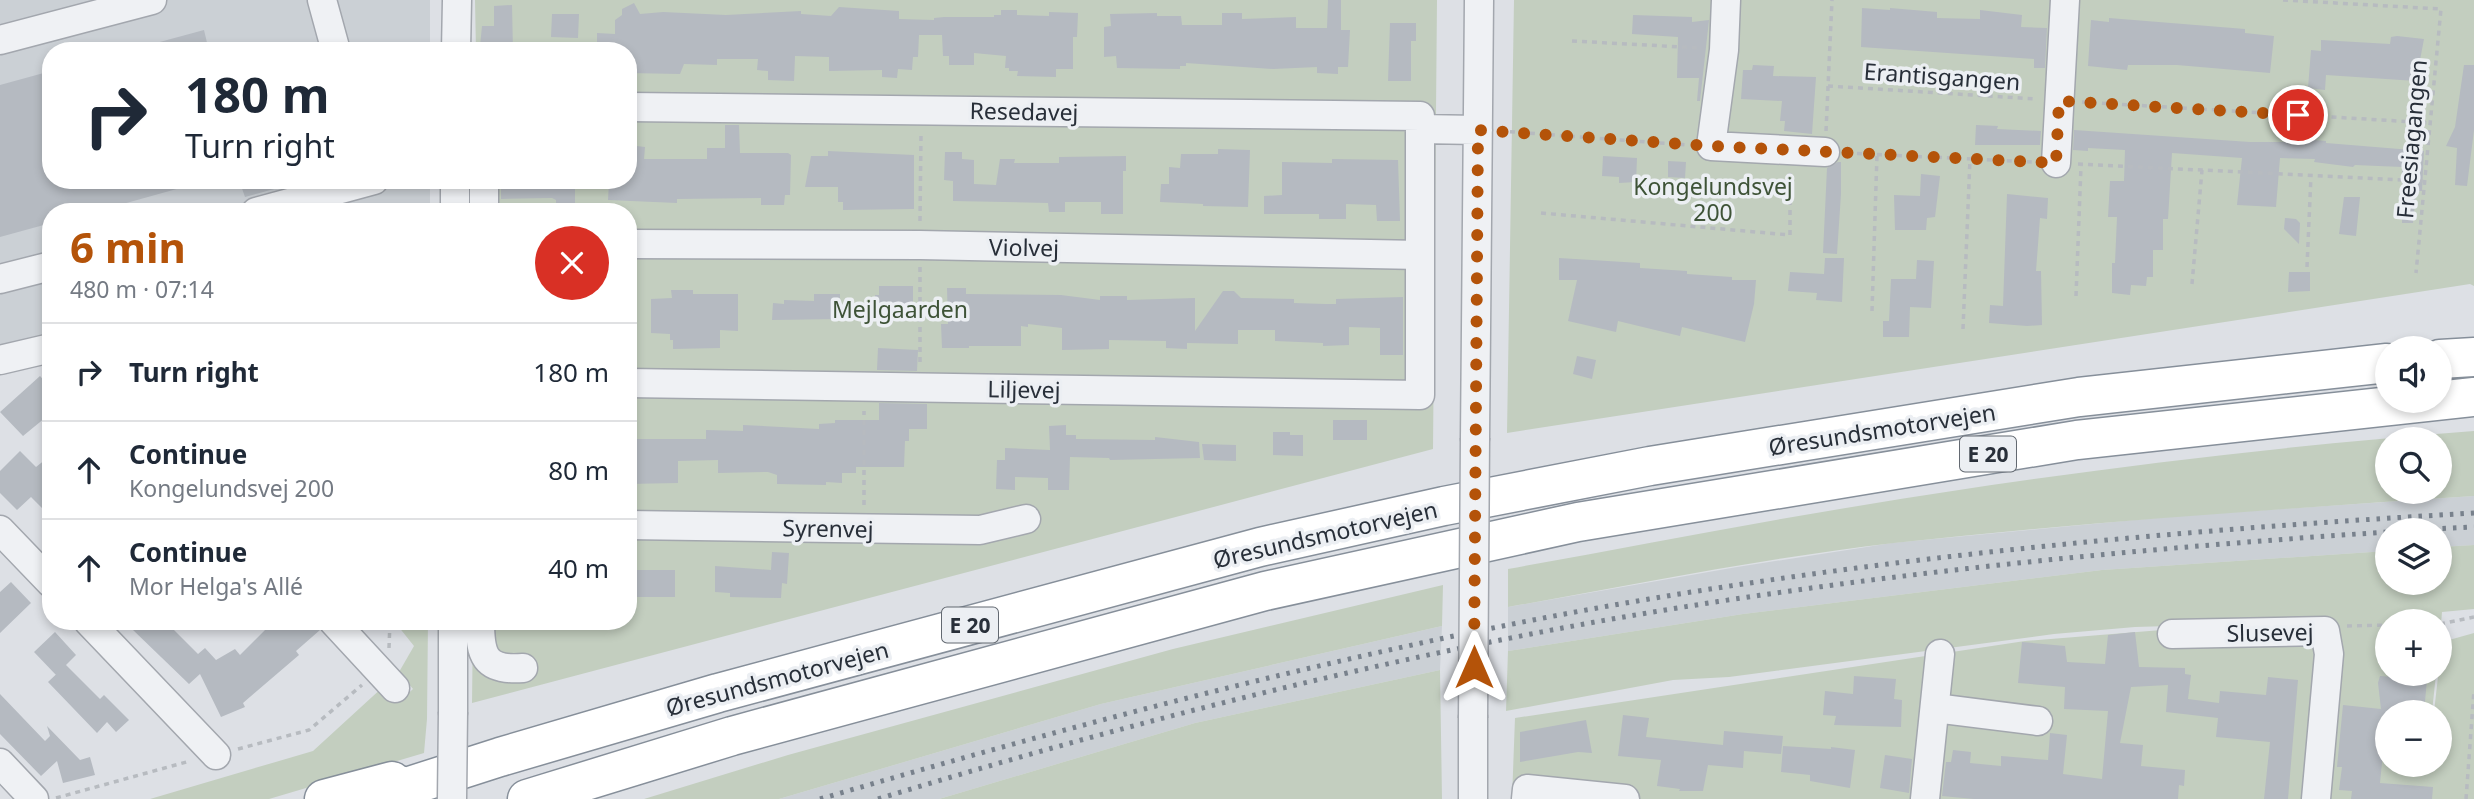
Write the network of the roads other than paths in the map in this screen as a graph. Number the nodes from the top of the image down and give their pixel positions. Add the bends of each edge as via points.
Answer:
1 (152, 0) edge
2 (322, 0) edge
3 (457, 0) edge
4 (1479, 0) edge
5 (1726, 0) edge
6 (2065, 0) edge
7 (0, 40) edge
8 (334, 42) edge
9 (456, 42) edge
10 (637, 107) edge
11 (1420, 123) junction
12 (1478, 130) junction
13 (1825, 152) road end
14 (2068, 164) road end
15 (341, 189) edge
16 (289, 203) edge
17 (637, 244) edge
18 (1420, 255) junction
19 (42, 268) edge
20 (0, 279) edge
21 (42, 350) edge
22 (2474, 357) edge
23 (2452, 358) edge
24 (0, 360) edge
25 (2375, 364) edge
26 (637, 383) edge
27 (2474, 397) edge
28 (1026, 519) dead end
29 (637, 525) edge
30 (0, 530) edge
31 (42, 574) edge
32 (97, 630) edge
33 (341, 630) edge
34 (453, 630) edge
35 (480, 630) edge
36 (2172, 634) dead end
37 (1940, 654) dead end
38 (523, 668) dead end
39 (395, 688) dead end
40 (1935, 708) junction
41 (2038, 721) dead end
42 (216, 755) dead end
43 (500, 757) junction
44 (0, 763) edge
45 (34, 799) edge
46 (324, 799) edge
47 (369, 799) edge
48 (452, 799) edge
49 (527, 799) edge
50 (1473, 799) edge
51 (1526, 799) edge
52 (1625, 799) edge
53 (1925, 799) edge
54 (2316, 799) edge

1 - 7 street
2 - 8 street
3 - 9 street
4 - 12 street
5 - 13 street via 1711,146
6 - 14 street via 2059,101
10 - 11 street, Resedavej
11 - 12 street, Resedavej
11 - 18 street
12 - 50 street, bridge
15 - 16 street
17 - 18 street, Violvej
18 - 26 street, Liljevej via 1420,395
19 - 20 street
21 - 24 street
22 - 23 highway
25 - 43 highway, Øresundsmotorvejen / E 20 via 2078,397 1650,466 1444,506 1259,547 718,693
27 - 49 highway, Øresundsmotorvejen / E 20 via 2077,440 1506,536 1265,591 732,736
28 - 29 street, Syrenvej via 980,530
30 - 31 street
32 - 42 street
33 - 39 street
34 - 48 street, bridge
35 - 38 street via 480,646 487,660 505,670
36 - 54 street, Slusevej via 2325,631 2329,654
37 - 40 street
40 - 41 street
40 - 53 street
43 - 46 highway via 422,772
43 - 47 highway, Øresundsmotorvejen / E 20
44 - 45 street
51 - 52 street via 1527,789

